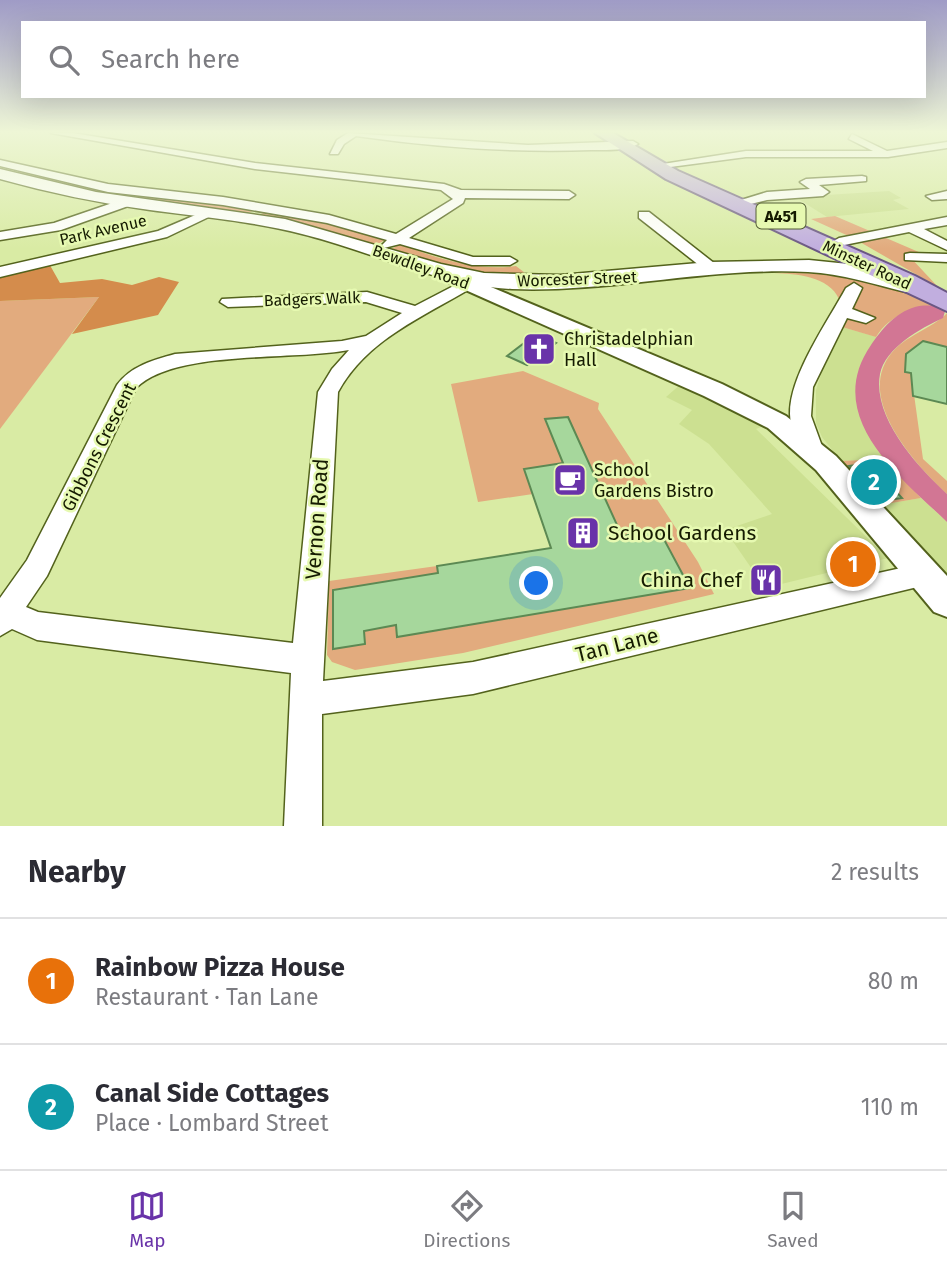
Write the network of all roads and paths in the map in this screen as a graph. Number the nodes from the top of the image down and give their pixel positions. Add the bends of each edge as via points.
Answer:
1 (36, 172) edge
2 (307, 172) edge
3 (676, 172) edge
4 (0, 174) edge
5 (870, 190) dead end
6 (459, 194) junction
7 (569, 195) dead end
8 (947, 195) edge
9 (932, 196) dead end
10 (127, 202) junction
11 (741, 202) junction
12 (265, 207) junction
13 (211, 213) junction
14 (644, 215) dead end
15 (248, 218) junction
16 (947, 221) edge
17 (909, 227) junction
18 (0, 236) edge
19 (399, 239) junction
20 (841, 244) junction
21 (947, 246) edge
22 (379, 251) junction
23 (909, 257) dead end
24 (947, 258) edge
25 (510, 261) dead end
26 (765, 267) junction
27 (714, 270) junction
28 (0, 272) edge
29 (441, 272) junction
30 (533, 282) junction
31 (467, 284) junction
32 (854, 288) dead end
33 (242, 296) dead end
34 (945, 301) edge
35 (526, 309) junction
36 (841, 311) junction
37 (419, 313) junction
38 (866, 318) dead end
39 (368, 341) junction
40 (282, 350) junction
41 (328, 392) junction
42 (812, 449) junction
43 (936, 588) edge
44 (3, 617) edge
45 (307, 660) junction
46 (307, 699) junction
47 (303, 826) edge

1 - 12 street, Bewdley Road via 129,192
2 - 6 street via 432,185
3 - 11 main road, Minster Road / A451
4 - 10 main road, Bewdley Road
5 - 11 street via 856,179 806,182 823,192
6 - 7 street
6 - 19 street via 459,200
8 - 9 street
10 - 13 main road, Bewdley Road
10 - 18 street via 56,227
11 - 20 main road, Minster Road / A451
12 - 15 street
12 - 19 street, Bewdley Road
13 - 15 main road, Bewdley Road
13 - 28 street, Park Avenue via 162,234
14 - 27 street
15 - 22 main road, Bewdley Road via 306,229
16 - 17 street
17 - 20 street
17 - 21 street
19 - 22 street
19 - 25 street, Bewdley Road via 472,261
20 - 26 main road, Worcester Street
20 - 27 main road, Worcester Street
20 - 34 main road, Minster Road / A451
22 - 29 main road, Bewdley Road
23 - 24 street
26 - 27 main road, Worcester Street
26 - 34 main road, Worcester Street via 868,274
27 - 30 main road, Worcester Street
29 - 30 main road, Worcester Street
29 - 31 street, Bewdley Road
30 - 35 street via 526,293
31 - 35 street, Bewdley Road
31 - 37 street
32 - 36 street
33 - 37 street, Badgers Walk via 367,297
35 - 42 street, Bewdley Road via 745,404
36 - 38 street
36 - 42 street via 800,398 800,416
37 - 39 street
39 - 40 street, Gibbons Crescent
39 - 41 street
40 - 41 street via 312,356 329,377
40 - 44 street, Gibbons Crescent via 175,360 137,375 127,385 37,568
41 - 45 street, Vernon Road
42 - 43 street, Bewdley Road
43 - 46 street, Tan Lane via 473,678
44 - 45 street via 37,626
45 - 46 street, Vernon Road
46 - 47 street, Vernon Road

